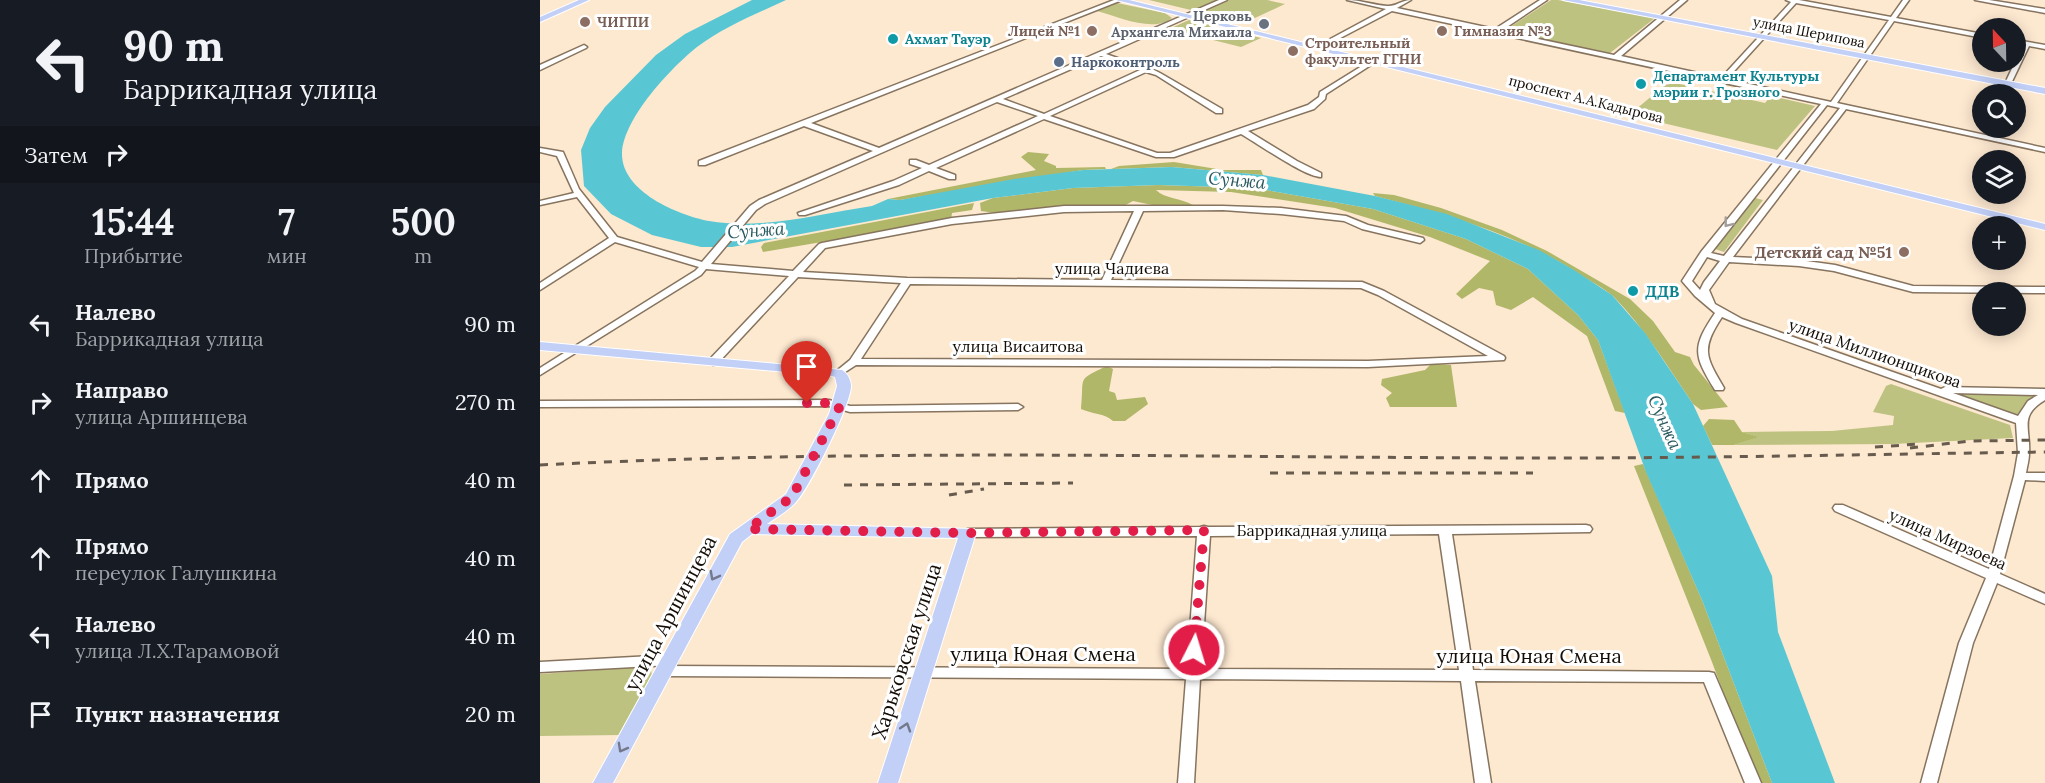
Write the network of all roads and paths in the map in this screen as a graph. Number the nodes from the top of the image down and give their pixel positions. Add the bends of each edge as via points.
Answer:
1 (578, 0) edge
2 (585, 0) edge
3 (1120, 0) edge
4 (1137, 0) edge
5 (1224, 0) edge
6 (1350, 0) edge
7 (1408, 0) edge
8 (1544, 0) edge
9 (1567, 0) edge
10 (1684, 0) edge
11 (1793, 0) edge
12 (1906, 0) edge
13 (1978, 0) edge
14 (1391, 9) junction
15 (2045, 11) edge
16 (1191, 14) junction
17 (540, 18) edge
18 (1661, 18) junction
19 (1892, 20) junction
20 (1495, 32) junction
21 (1972, 34) edge
22 (1761, 37) junction
23 (2027, 44) joint
24 (1323, 45) junction
25 (584, 47) dead end
26 (2045, 47) edge
27 (1100, 54) junction
28 (1866, 57) junction
29 (1615, 58) junction
30 (1372, 62) junction
31 (540, 68) edge
32 (1148, 69) junction
33 (1722, 81) junction
34 (2008, 84) joint
35 (2026, 87) edge
36 (2045, 91) edge
37 (995, 99) junction
38 (1828, 104) junction
39 (1844, 107) junction
40 (1219, 111) dead end
41 (1044, 117) junction
42 (804, 123) junction
43 (1242, 131) junction
44 (1972, 134) edge
45 (1801, 135) junction
46 (1989, 138) edge
47 (1819, 139) junction
48 (540, 150) edge
49 (2045, 150) edge
50 (880, 151) junction
51 (1780, 160) junction
52 (913, 162) dead end
53 (702, 164) dead end
54 (1799, 164) junction
55 (929, 168) junction
56 (1318, 175) dead end
57 (952, 177) dead end
58 (579, 194) junction
59 (1752, 195) junction
60 (1773, 200) junction
61 (540, 203) edge
62 (1140, 208) junction
63 (802, 213) dead end
64 (2045, 222) edge
65 (2045, 227) edge
66 (614, 239) junction
67 (1420, 240) dead end
68 (1704, 254) junction
69 (1724, 259) junction
70 (706, 266) junction
71 (796, 274) junction
72 (1688, 277) junction
73 (907, 281) junction
74 (1105, 284) junction
75 (1707, 284) junction
76 (540, 287) edge
77 (2045, 290) edge
78 (1720, 313) junction
79 (540, 346) edge
80 (574, 350) junction
81 (1500, 358) joint
82 (713, 362) junction
83 (854, 362) junction
84 (540, 372) edge
85 (839, 373) junction
86 (1719, 388) dead end
87 (1936, 390) junction
88 (2045, 394) edge
89 (540, 404) edge
90 (840, 406) junction
91 (1018, 407) dead end
92 (2021, 421) junction
93 (2020, 476) junction
94 (2045, 477) edge
95 (1839, 508) dead end
96 (748, 529) junction
97 (1586, 529) dead end
98 (1204, 530) junction
99 (1445, 531) junction
100 (968, 533) junction
101 (1993, 576) junction
102 (2045, 599) edge
103 (667, 665) junction
104 (540, 667) edge
105 (923, 672) junction
106 (1192, 673) junction
107 (1467, 674) junction
108 (603, 783) edge
109 (888, 783) edge
110 (1186, 783) edge
111 (1483, 783) edge
112 (1753, 783) edge
113 (1929, 783) edge

1 - 17 main road
2 - 17 main road
3 - 16 main road, проспект А.А.Кадырова
3 - 42 street
4 - 16 main road, проспект А.А.Кадырова
5 - 16 street
6 - 14 street
7 - 14 street
8 - 20 street
9 - 18 main road, улица Шерипова
10 - 18 street
11 - 19 street
11 - 22 street
12 - 19 street
13 - 15 street
14 - 20 street
14 - 24 street
16 - 24 main road, проспект А.А.Кадырова
16 - 27 street
16 - 30 main road, проспект А.А.Кадырова
18 - 22 main road, улица Шерипова
18 - 29 street
19 - 21 street
19 - 28 street
20 - 29 street
22 - 28 main road, улица Шерипова
22 - 33 street
23 - 26 street
23 - 34 street
24 - 51 main road, проспект А.А.Кадырова
25 - 31 street
27 - 32 street
27 - 37 street
28 - 34 main road, улица Шерипова
28 - 38 street
29 - 33 street
30 - 43 street via 1322,93 1323,98 1311,108
30 - 51 main road, проспект А.А.Кадырова
32 - 40 street
32 - 41 street
33 - 38 street
35 - 36 main road, улица Шерипова
37 - 41 street
37 - 50 street
38 - 39 street
38 - 45 street
39 - 44 street
39 - 47 street
41 - 43 street via 1156,155 1178,153
41 - 55 street
42 - 50 street
42 - 53 street
43 - 56 street
45 - 47 street
45 - 51 street
46 - 49 street
47 - 54 street
48 - 58 street via 560,154
50 - 70 street via 753,208
51 - 54 main road, проспект А.А.Кадырова
51 - 59 street
52 - 55 street
54 - 60 street
54 - 64 main road, проспект А.А.Кадырова
54 - 65 main road, проспект А.А.Кадырова
55 - 57 street
55 - 63 street via 878,190
58 - 61 street
58 - 66 street
59 - 60 street
59 -> 68 street
60 - 69 street
62 - 67 street via 1292,212 1346,219
62 - 71 street via 1064,209 952,221 822,246
62 - 74 street
66 - 70 street, улица Чадиева
66 - 76 street
68 - 69 street
68 - 72 street
69 - 75 street
69 - 77 street via 1835,268 1913,289
70 - 71 street, улица Чадиева
70 - 80 street via 685,283
71 - 73 street, улица Чадиева
71 - 82 street
72 - 75 street
72 - 78 street, улица Миллионщикова via 1698,296
73 - 74 street, улица Чадиева
73 - 83 street
74 - 81 street, улица Чадиева via 1362,285
75 - 78 street via 1706,297
78 - 86 street via 1703,338 1701,357
78 - 87 street, улица Миллионщикова
79 - 80 main road
80 - 82 main road
80 - 84 street
81 - 83 street, улица Висаитова via 1368,364
82 - 85 main road
83 - 85 street
85 - 90 main road via 844,378
87 - 88 street
87 - 92 street, улица Миллионщикова
88 - 92 street via 2032,403
89 - 90 street
90 - 91 street
90 - 96 main road, улица Аршинцева via 792,497
92 - 93 street via 2024,453
93 - 94 street
93 - 101 street
95 - 101 street, улица Мирзоева
96 - 100 main road, Баррикадная улица
96 -> 103 main road, улица Аршинцева via 728,551
97 - 99 street, Баррикадная улица
98 - 99 street, Баррикадная улица
98 - 100 street, Баррикадная улица
98 - 106 street
99 - 107 street
100 - 105 main road, Харьковская улица
101 - 102 street, улица Мирзоева
101 - 113 street via 1966,643
103 - 104 street, улица Юная Смена
103 - 105 street, улица Юная Смена
103 -> 108 main road, улица Аршинцева
105 - 106 street, улица Юная Смена
109 -> 105 main road, Харьковская улица
106 - 107 street, улица Юная Смена
106 - 110 street
107 - 111 street
107 - 112 street, улица Юная Смена via 1709,676

